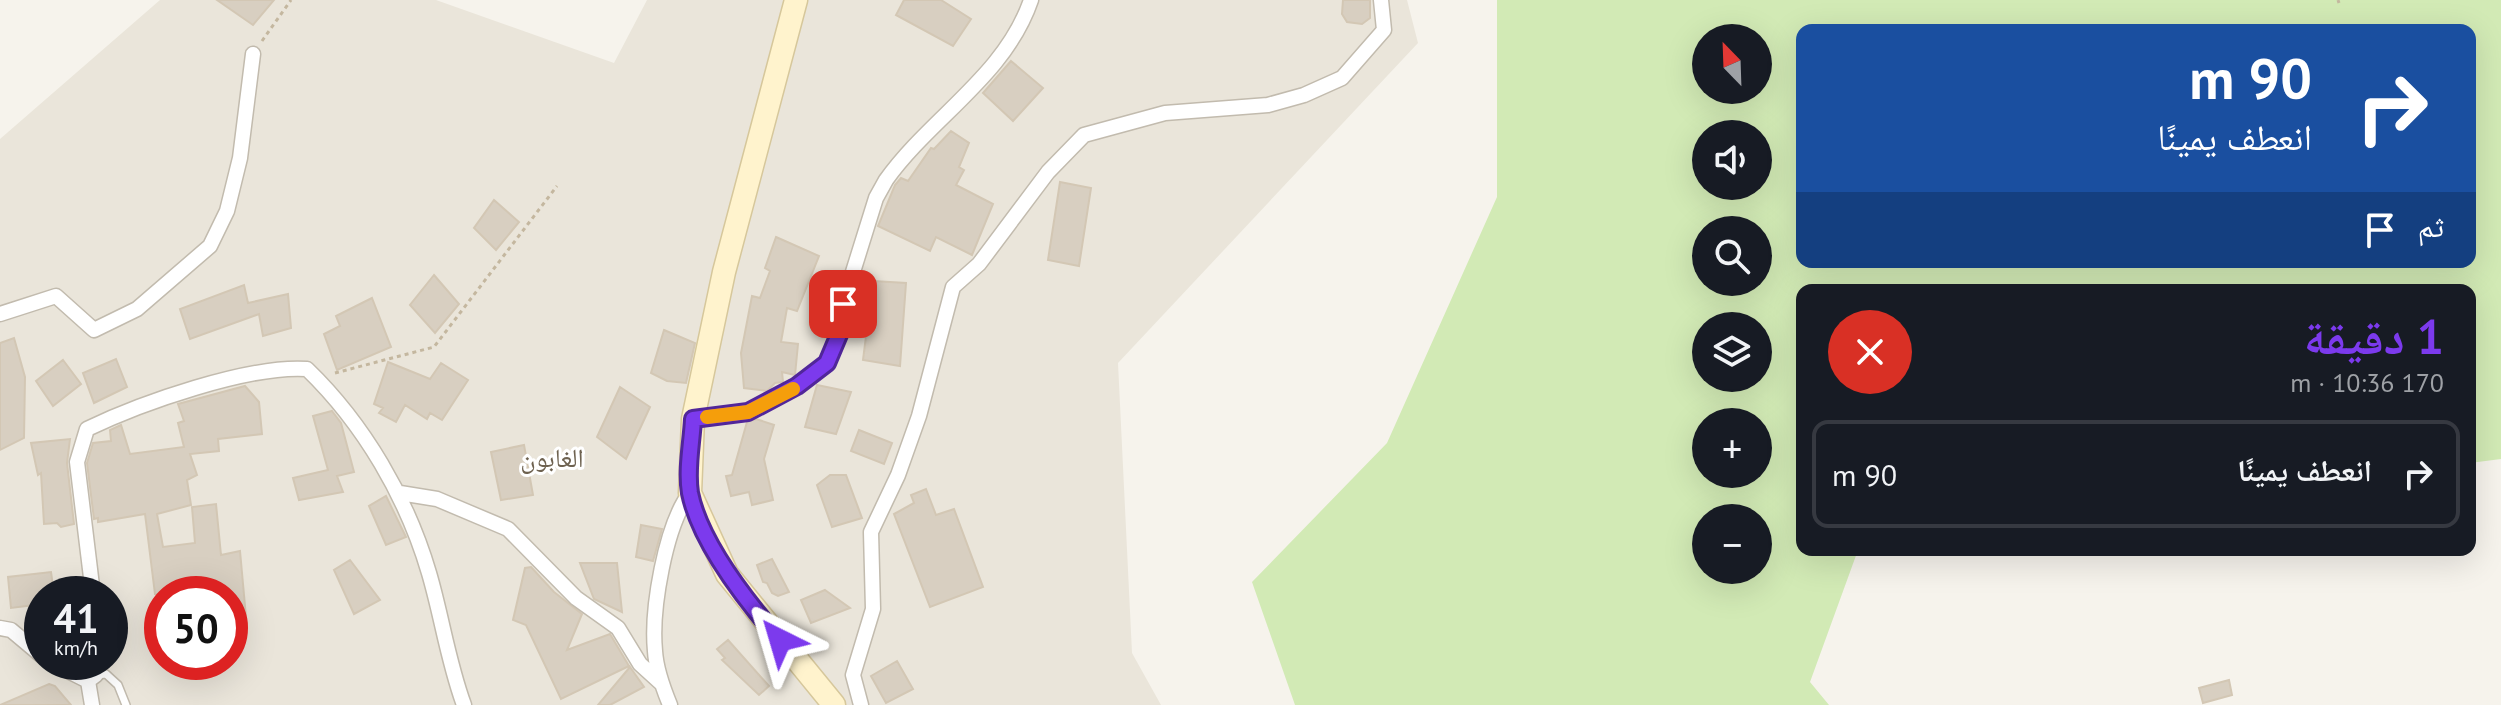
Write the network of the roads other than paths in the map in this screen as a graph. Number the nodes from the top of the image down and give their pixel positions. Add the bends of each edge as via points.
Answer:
1 (796, 0) edge
2 (1031, 0) edge
3 (1381, 0) edge
4 (253, 54) road end
5 (0, 314) edge
6 (693, 419) junction
7 (400, 493) junction
8 (690, 493) junction
9 (91, 576) edge
10 (0, 628) edge
11 (24, 641) edge
12 (94, 680) edge
13 (113, 680) edge
14 (662, 684) junction
15 (92, 705) edge
16 (126, 705) edge
17 (464, 705) edge
18 (670, 705) edge
19 (834, 705) edge
20 (861, 705) edge

1 - 6 main road via 737,213
2 - 6 street via 1016,36 881,189 843,304 843,325 827,363 748,412
3 - 20 street via 1384,30 1342,78 1322,88 1268,105 1165,113 1084,135 1048,172 979,264 953,287 919,416 871,532 873,609 853,675
4 - 5 street via 240,158 227,211 210,246 137,309 94,330 56,296
6 - 8 main road
7 - 9 street via 307,369 264,370 128,410 87,429 77,462
7 - 14 street via 437,499 508,529 576,598 618,628 640,664
7 - 17 street via 429,573
8 - 14 street via 679,508 661,582 655,651
8 - 19 main road via 727,574
10 - 11 street
12 - 15 street
13 - 16 lane
14 - 18 street

